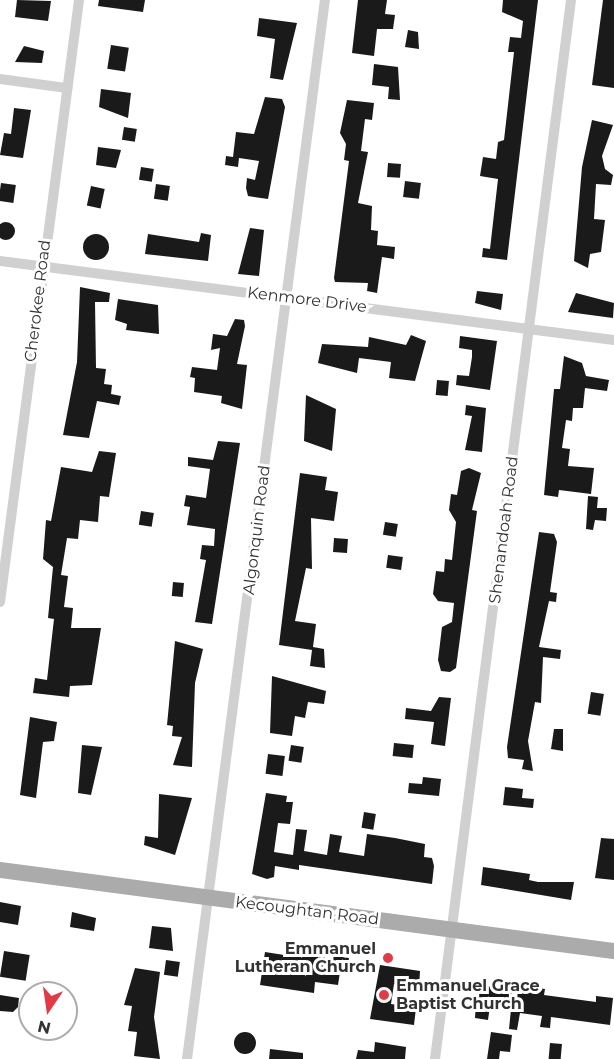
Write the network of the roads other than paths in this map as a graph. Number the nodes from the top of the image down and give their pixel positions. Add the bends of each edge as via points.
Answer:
1 (79, 0) edge
2 (325, 0) edge
3 (571, 0) edge
4 (0, 79) edge
5 (67, 88) junction
6 (0, 261) edge
7 (42, 266) junction
8 (286, 297) junction
9 (530, 328) junction
10 (614, 340) edge
11 (0, 602) edge
12 (0, 870) edge
13 (209, 898) junction
14 (452, 929) junction
15 (614, 951) edge
16 (187, 1059) edge
17 (435, 1059) edge

1 - 5 street, Cherokee Road
2 - 8 street, Algonquin Road
3 - 9 street, Shenandoah Road
4 - 5 street
5 - 7 street, Cherokee Road
6 - 7 street, Kenmore Drive
7 - 8 street, Kenmore Drive
7 - 11 street, Cherokee Road
8 - 9 street, Kenmore Drive
8 - 13 street, Algonquin Road
9 - 10 street, Kenmore Drive
9 - 14 street, Shenandoah Road
12 - 13 main road, Kecoughtan Road
13 - 14 main road, Kecoughtan Road
13 - 16 street, Algonquin Road
14 - 15 main road, Kecoughtan Road
14 - 17 street, Shenandoah Road

